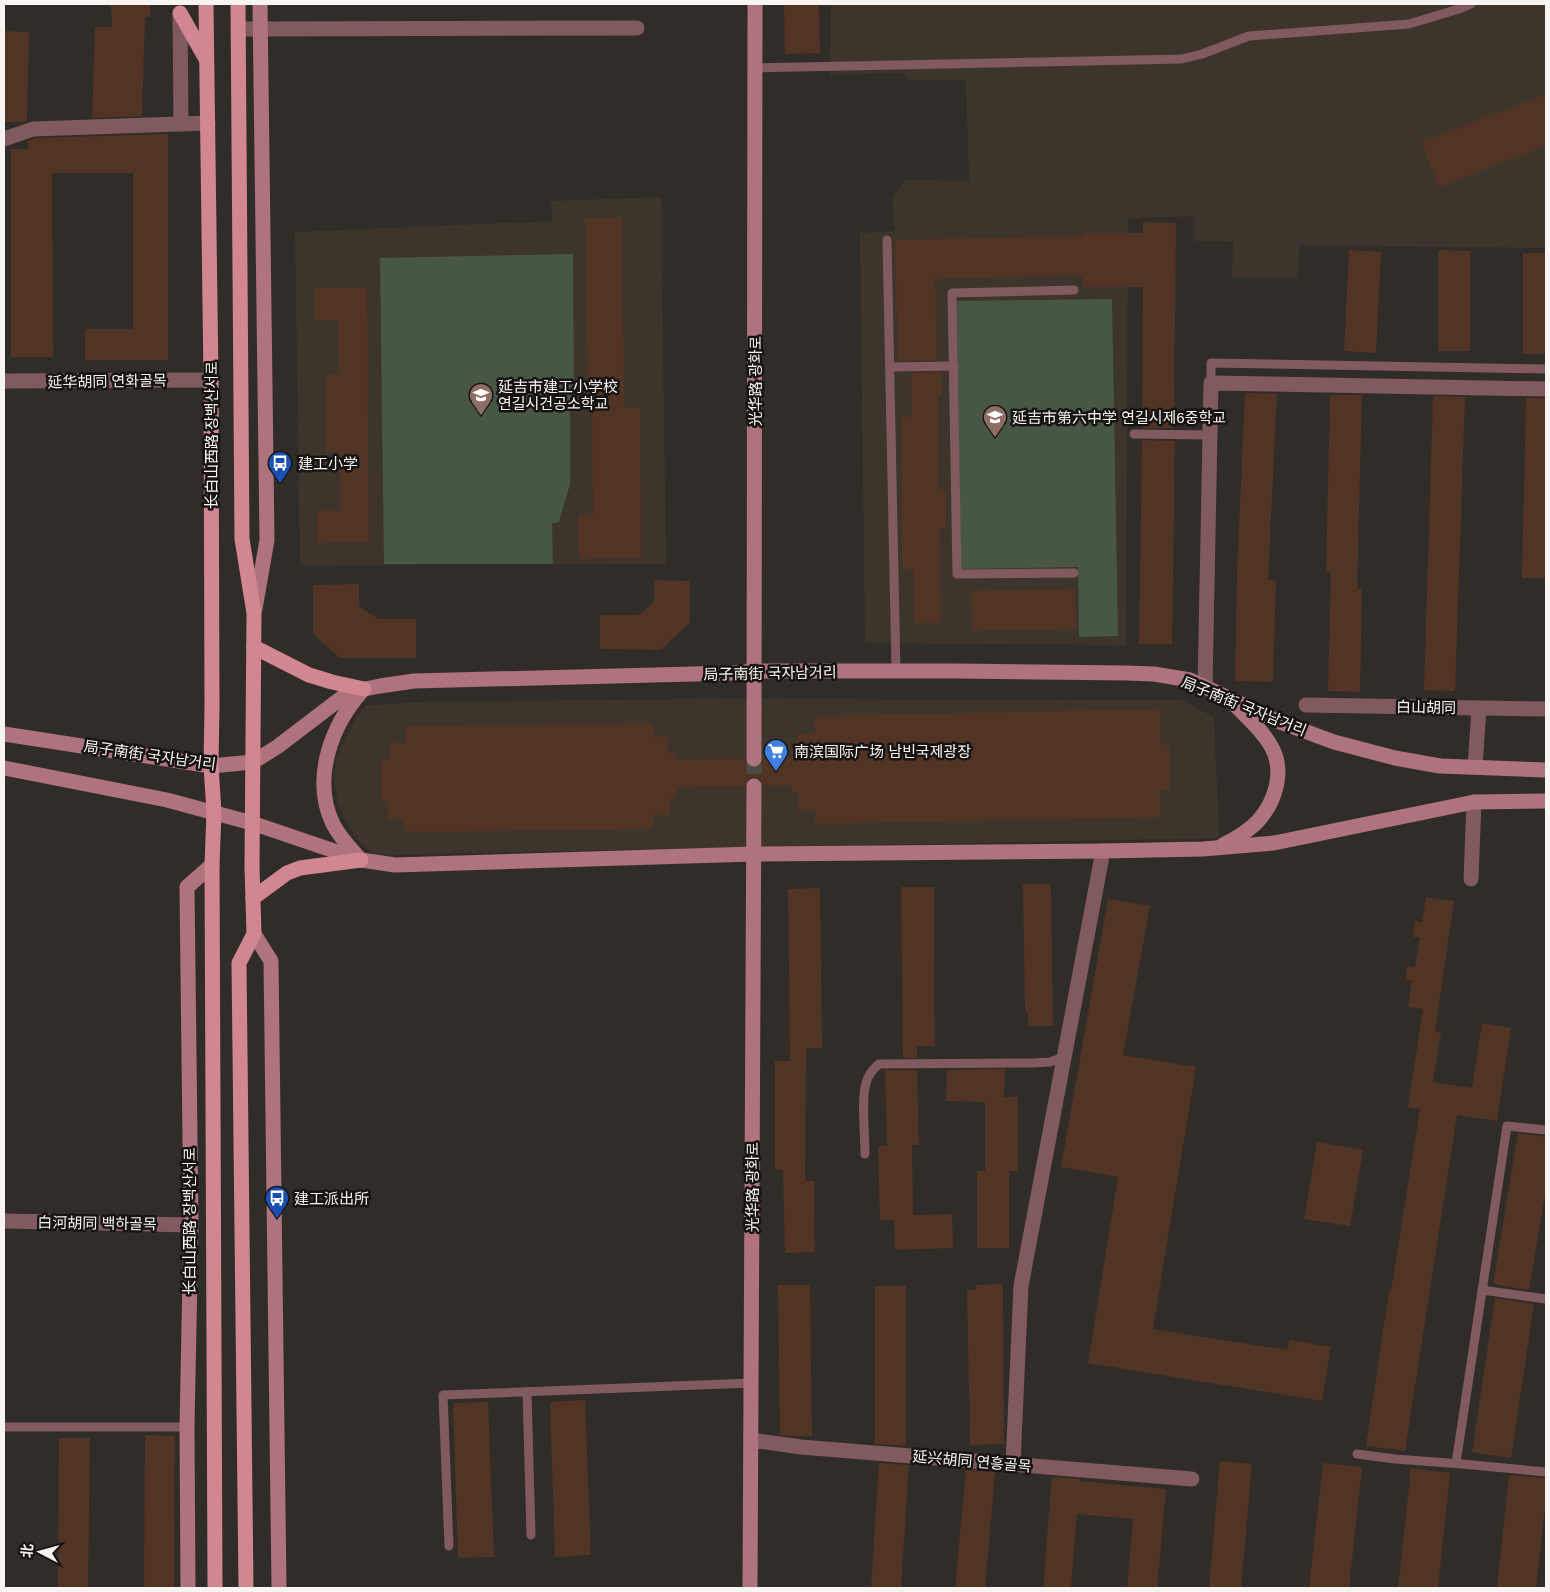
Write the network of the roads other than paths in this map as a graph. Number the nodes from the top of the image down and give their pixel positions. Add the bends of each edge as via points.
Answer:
1 (206, 4) edge
2 (238, 4) edge
3 (260, 4) edge
4 (755, 4) edge
5 (1471, 4) edge
6 (180, 8) edge
7 (637, 28) dead end
8 (238, 29) junction
9 (260, 29) junction
10 (207, 60) junction
11 (755, 68) junction
12 (208, 122) junction
13 (180, 124) junction
14 (4, 139) edge
15 (887, 240) dead end
16 (1074, 290) dead end
17 (954, 366) junction
18 (890, 367) junction
19 (1546, 370) edge
20 (211, 380) junction
21 (4, 382) edge
22 (1211, 383) junction
23 (1546, 389) edge
24 (1134, 434) dead end
25 (1210, 435) junction
26 (1074, 573) dead end
27 (254, 613) junction
28 (254, 647) junction
29 (754, 671) junction
30 (896, 672) junction
31 (1204, 687) junction
32 (364, 689) junction
33 (1231, 700) junction
34 (1306, 705) dead end
35 (1479, 708) junction
36 (1546, 709) edge
37 (4, 734) edge
38 (754, 759) tunnel mouth
39 (253, 762) junction
40 (211, 766) junction
41 (1475, 767) junction
42 (4, 768) edge
43 (1546, 770) edge
44 (754, 786) tunnel mouth
45 (1546, 801) edge
46 (1474, 802) junction
47 (214, 812) junction
48 (252, 823) junction
49 (1217, 848) junction
50 (1103, 851) junction
51 (754, 854) junction
52 (361, 860) junction
53 (212, 865) junction
54 (1471, 879) dead end
55 (253, 898) junction
56 (254, 934) junction
57 (1064, 1057) junction
58 (1546, 1130) edge
59 (865, 1154) dead end
60 (4, 1221) edge
61 (190, 1225) junction
62 (1482, 1290) junction
63 (1546, 1299) edge
64 (751, 1383) junction
65 (527, 1392) junction
66 (4, 1427) edge
67 (186, 1427) junction
68 (751, 1440) junction
69 (1357, 1454) dead end
70 (1456, 1463) junction
71 (1013, 1464) junction
72 (1546, 1472) edge
73 (1192, 1479) dead end
74 (531, 1535) dead end
75 (448, 1546) dead end
76 (188, 1588) edge
77 (216, 1588) edge
78 (246, 1588) edge
79 (279, 1588) edge
80 (750, 1588) edge

1 - 10 main road, 长白山西路 장백산서로
2 - 8 main road, 长白山西路 장백산서로
3 - 9 street, 长白山西路 장백산서로
4 - 11 street, 光华路 광화로
5 - 11 lane via 1409,24 1249,36 1182,59
6 - 10 main road
6 - 13 street
7 - 9 street
8 - 9 street
8 - 27 main road, 长白山西路 장백산서로 via 242,539
9 - 27 street, 长白山西路 장백산서로 via 267,540
10 - 12 main road, 长白山西路 장백산서로
11 - 29 street, 光华路 광화로
12 - 13 street
12 - 20 main road, 长白山西路 장백산서로
13 - 14 street via 33,129
15 - 18 lane
16 - 17 lane via 952,293
17 - 18 lane
17 - 26 lane via 957,574
18 - 30 lane
19 - 22 lane via 1211,363
20 - 21 street, 延华胡同 연화골목
20 - 40 main road, 长白山西路 장백산서로
22 - 23 street
22 - 25 street
24 - 25 lane
25 - 31 street
27 - 28 main road, 长白山西路 장백산서로
28 - 32 main road via 309,675
28 - 39 main road, 长白山西路 장백산서로
29 - 30 street, 局子南街 국자남거리
29 - 32 street, 局子南街 국자남거리 via 414,681
29 - 38 street, 光华路 광화로
30 - 31 street, 局子南街 국자남거리 via 1154,674 1190,680
31 - 33 street, 局子南街 국자남거리
32 - 39 street, 局子南街 국자남거리 via 344,696
32 - 52 street via 342,716 332,739 324,782 333,823
33 - 41 street, 局子南街 국자남거리 via 1334,742 1440,766
33 - 49 street via 1272,747 1278,775 1272,799 1257,822 1237,838
34 - 35 street, 白山胡同
35 - 36 street, 白山胡同
35 - 41 street
37 - 40 street, 局子南街 국자남거리
39 - 40 street, 局子南街 국자남거리
39 - 48 main road, 长白山西路 장백산서로
40 - 47 main road, 长白山西路 장백산서로
41 - 43 street, 局子南街 국자남거리
42 - 47 street
44 - 51 street, 光华路 광화로
45 - 46 street
46 - 49 street via 1274,843
46 - 54 street
47 - 48 street
47 - 53 main road, 长白山西路 장백산서로
48 - 52 street
48 - 55 main road, 长白山西路 장백산서로
49 - 50 street
50 - 51 street
50 - 57 street
51 - 52 street via 396,865
51 - 64 street, 光华路 광화로
52 - 55 main road via 300,868 287,873
53 - 61 street, 长白山西路 장백산서로 via 187,887
53 - 77 main road, 长白山西路 장백산서로
55 - 56 main road, 长白山西路 장백산서로
56 - 78 main road, 长白山西路 장백산서로 via 239,963
56 - 79 street via 271,961
57 - 59 lane via 1032,1063 879,1064 871,1070 865,1084
57 - 71 street via 1021,1286
58 - 62 lane via 1507,1126
60 - 61 street, 白河胡同 백하골목
61 - 67 street, 长白山西路 장백산서로
62 - 63 lane
62 - 70 lane
64 - 65 lane
64 - 68 street, 光华路 광화로
65 - 74 lane
65 - 75 lane via 443,1395
66 - 67 lane
67 - 76 street, 长白山西路 장백산서로
68 - 71 street, 延兴胡同 연흥골목
68 - 80 street, 光华路 광화로
69 - 70 lane
70 - 72 lane
71 - 73 street, 延兴胡同 연흥골목

